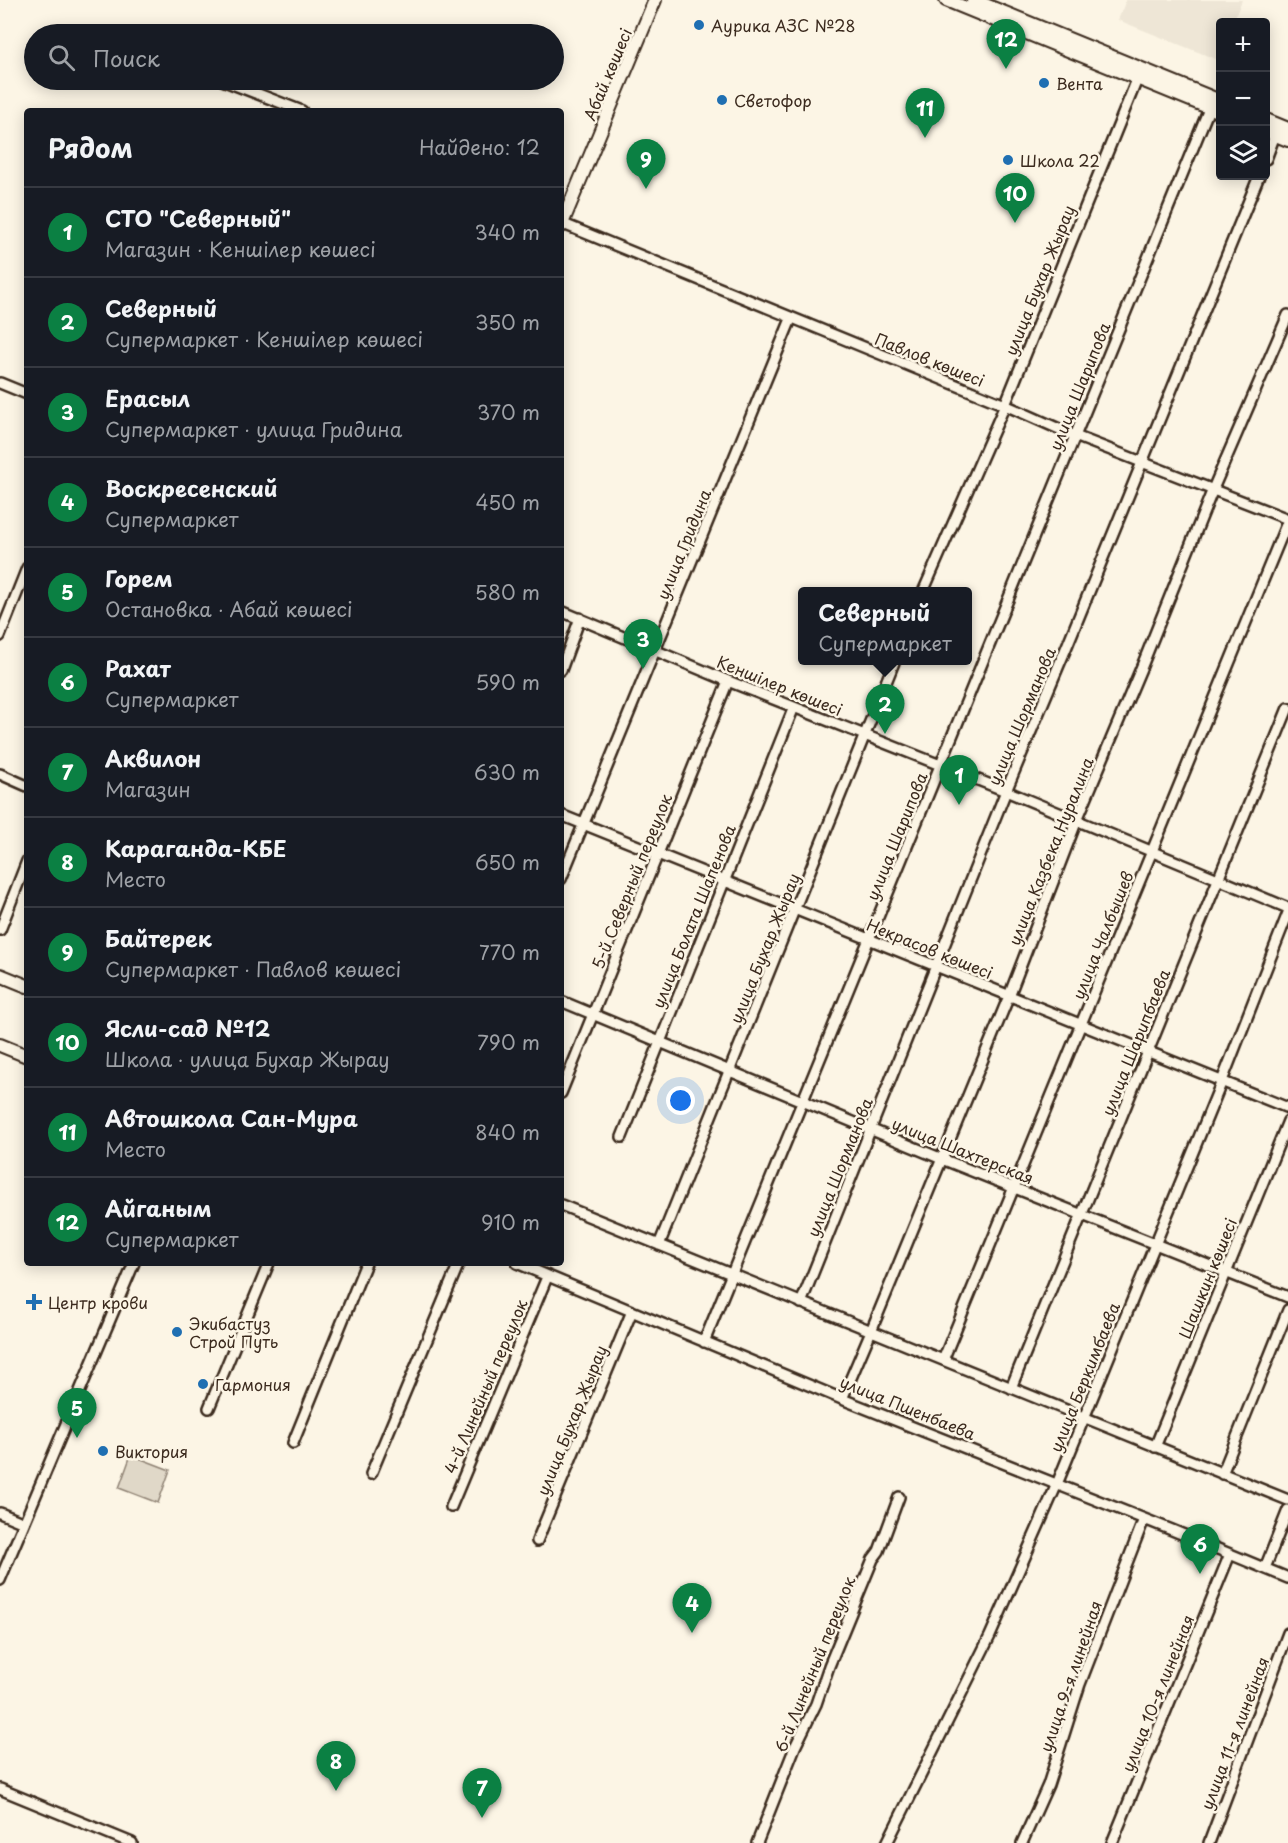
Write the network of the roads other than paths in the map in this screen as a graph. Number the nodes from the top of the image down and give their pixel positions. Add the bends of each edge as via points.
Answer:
1 (655, 0) edge
2 (946, 0) edge
3 (973, 0) edge
4 (1138, 77) junction
5 (248, 90) edge
6 (1216, 105) edge
7 (294, 108) edge
8 (1270, 122) edge
9 (1288, 129) edge
10 (1270, 133) edge
11 (1288, 140) edge
12 (1257, 180) edge
13 (564, 217) edge
14 (564, 225) edge
15 (1288, 315) edge
16 (791, 319) junction
17 (0, 383) edge
18 (24, 393) edge
19 (1005, 405) junction
20 (1075, 436) junction
21 (1142, 462) junction
22 (1213, 489) junction
23 (1288, 520) edge
24 (24, 576) edge
25 (925, 587) edge
26 (564, 612) edge
27 (580, 618) junction
28 (0, 636) edge
29 (655, 650) junction
30 (564, 662) edge
31 (894, 665) edge
32 (728, 681) junction
33 (794, 707) junction
34 (1288, 708) edge
35 (865, 736) junction
36 (940, 766) junction
37 (0, 774) edge
38 (24, 785) edge
39 (1006, 791) junction
40 (564, 816) edge
41 (1077, 820) junction
42 (584, 824) junction
43 (1152, 851) junction
44 (658, 854) junction
45 (24, 869) edge
46 (564, 872) edge
47 (1217, 878) junction
48 (724, 881) junction
49 (795, 910) junction
50 (1288, 910) edge
51 (0, 930) edge
52 (870, 940) junction
53 (936, 966) junction
54 (0, 975) edge
55 (24, 985) edge
56 (1009, 996) junction
57 (564, 1003) edge
58 (592, 1015) junction
59 (1081, 1025) junction
60 (659, 1041) junction
61 (0, 1045) edge
62 (1148, 1052) junction
63 (24, 1055) edge
64 (730, 1072) junction
65 (1222, 1082) junction
66 (564, 1085) edge
67 (803, 1101) junction
68 (1288, 1108) edge
69 (1288, 1121) edge
70 (870, 1129) junction
71 (622, 1137) dead end
72 (942, 1159) junction
73 (1015, 1188) junction
74 (564, 1206) edge
75 (1081, 1214) junction
76 (659, 1245) junction
77 (1154, 1245) junction
78 (133, 1266) edge
79 (268, 1266) edge
80 (365, 1266) edge
81 (458, 1266) edge
82 (523, 1266) edge
83 (1225, 1272) junction
84 (732, 1275) junction
85 (547, 1277) junction
86 (1288, 1297) edge
87 (801, 1303) junction
88 (1288, 1310) edge
89 (632, 1311) junction
90 (872, 1331) junction
91 (704, 1342) junction
92 (943, 1360) junction
93 (1011, 1388) junction
94 (842, 1399) junction
95 (208, 1408) dead end
96 (1085, 1418) junction
97 (293, 1443) dead end
98 (1155, 1447) junction
99 (371, 1474) dead end
100 (1222, 1474) junction
101 (1057, 1484) junction
102 (899, 1497) dead end
103 (1288, 1500) edge
104 (451, 1507) dead end
105 (1288, 1510) edge
106 (0, 1513) edge
107 (1144, 1519) junction
108 (24, 1523) junction
109 (537, 1541) dead end
110 (1230, 1554) junction
111 (1265, 1568) junction
112 (1288, 1578) edge
113 (0, 1580) edge
114 (1288, 1633) edge
115 (0, 1789) edge
116 (132, 1843) edge
117 (757, 1843) edge
118 (887, 1843) edge
119 (1022, 1843) edge
120 (1112, 1843) edge
121 (1209, 1843) edge

1 - 13 main road, Абай көшесі
2 - 4 main road
3 - 6 main road
4 - 6 main road
4 - 19 street, улица Бухар Жырау
5 - 7 street
6 - 20 street, улица Шарипова
8 - 9 main road
10 - 11 main road
12 - 21 street, улица Шорманова
14 - 16 street, Павлов көшесі
15 - 22 street, улица Казбека Нуралина
16 - 19 street, Павлов көшесі
16 - 29 street, улица Гридина
17 - 18 street
19 - 20 street, Павлов көшесі
19 - 25 street, улица Бухар Жырау
20 - 21 street, Павлов көшесі
20 - 36 street, улица Шарипова
21 - 22 street, Павлов көшесі
21 - 39 street, улица Шорманова
22 - 23 street, Павлов көшесі
22 - 41 street, улица Казбека Нуралина
23 - 43 street, улица Чалбышев
24 - 28 street
26 - 27 street, Кеншілер көшесі
27 - 29 street, Кеншілер көшесі
27 - 30 street
29 - 32 street, Кеншілер көшесі
29 - 42 street, улица Гридина
31 - 35 street, улица Бухар Жырау
32 - 33 street, Кеншілер көшесі
32 - 44 street, 5-й Северный переулок
33 - 35 street, Кеншілер көшесі
33 - 48 street, улица Болата Шапенова
34 - 47 street, улица Шарипбаева
35 - 36 street, Кеншілер көшесі
35 - 49 street, улица Бухар Жырау
36 - 39 street, Кеншілер көшесі
36 - 52 street, улица Шарипова
37 - 38 street
39 - 41 street, Кеншілер көшесі
39 - 53 street, улица Шорманова
40 - 42 street, Некрасов көшесі
41 - 43 street, Кеншілер көшесі
41 - 56 street, улица Казбека Нуралина
42 - 44 street, Некрасов көшесі
42 - 46 street, улица Гридина
43 - 47 street, Кеншілер көшесі
43 - 59 street, улица Чалбышев
44 - 48 street, Некрасов көшесі
44 - 58 street, 5-й Северный переулок
45 - 51 street
47 - 50 street, Кеншілер көшесі
47 - 62 street, улица Шарипбаева
48 - 49 street, Некрасов көшесі
48 - 60 street, улица Болата Шапенова
49 - 52 street, Некрасов көшесі
49 - 64 street, улица Бухар Жырау
50 - 65 street, улица Беркимбаева
52 - 53 street, Некрасов көшесі
52 - 67 street, улица Шарипова
53 - 56 street, Некрасов көшесі
53 - 70 street, улица Шорманова
54 - 55 main road
56 - 59 street, Некрасов көшесі
56 - 72 street, улица Казбека Нуралина
57 - 58 street, улица Шахтерская
58 - 60 street, улица Шахтерская
58 - 66 street, 5-й Северный переулок
59 - 62 street, Некрасов көшесі
59 - 73 street, улица Чалбышев
60 - 64 street, улица Шахтерская
60 - 71 street, улица Болата Шапенова
61 - 63 main road
62 - 65 street, Некрасов көшесі
62 - 75 street, улица Шарипбаева
64 - 67 street, улица Шахтерская
64 - 76 street, улица Бухар Жырау
65 - 68 street, Некрасов көшесі
65 - 77 street, улица Беркимбаева
67 - 70 street, улица Шахтерская
67 - 84 street, улица Шарипова
69 - 83 street, Шашкин көшесі
70 - 72 street, улица Шахтерская
70 - 87 street, улица Шорманова
72 - 73 street, улица Шахтерская
72 - 90 street, улица Казбека Нуралина
73 - 75 street, улица Шахтерская
73 - 92 street, улица Чалбышев
74 - 76 street
75 - 77 street, улица Шахтерская
75 - 93 street, улица Шарипбаева
76 - 84 street
77 - 83 street, улица Шахтерская
77 - 96 street, улица Беркимбаева
78 - 108 street
79 - 95 street
80 - 97 street
81 - 99 street
82 - 85 street, улица Пшенбаева
83 - 86 street, улица Шахтерская
83 - 98 street, Шашкин көшесі
84 - 87 street
84 - 91 street, улица Шарипова
85 - 89 street, улица Пшенбаева
85 - 104 street, 4-й Линейный переулок
87 - 90 street
88 - 100 street
89 - 91 street, улица Пшенбаева
89 - 109 street, улица Бухар Жырау
90 - 92 street
90 - 94 street, улица Казбека Нуралина
91 - 94 street, улица Пшенбаева
92 - 93 street
93 - 96 street
94 - 101 street, улица Пшенбаева
96 - 98 street
96 - 101 street, улица Беркимбаева
98 - 100 street
100 - 103 street
101 - 107 street, улица Пшенбаева
101 - 118 street, улица Беркимбаева via 990,1636
102 - 117 street, 6-й Линейный переулок
105 - 111 street
106 - 108 street
107 - 110 street, улица Пшенбаева
107 - 119 street, улица 9-я линейная via 1080,1684 1048,1785
108 - 113 street
110 - 111 street, улица Пшенбаева
110 - 120 street, улица 10-я линейная
111 - 112 street, улица Пшенбаева
114 - 121 street, улица 11-я линейная
115 - 116 street

